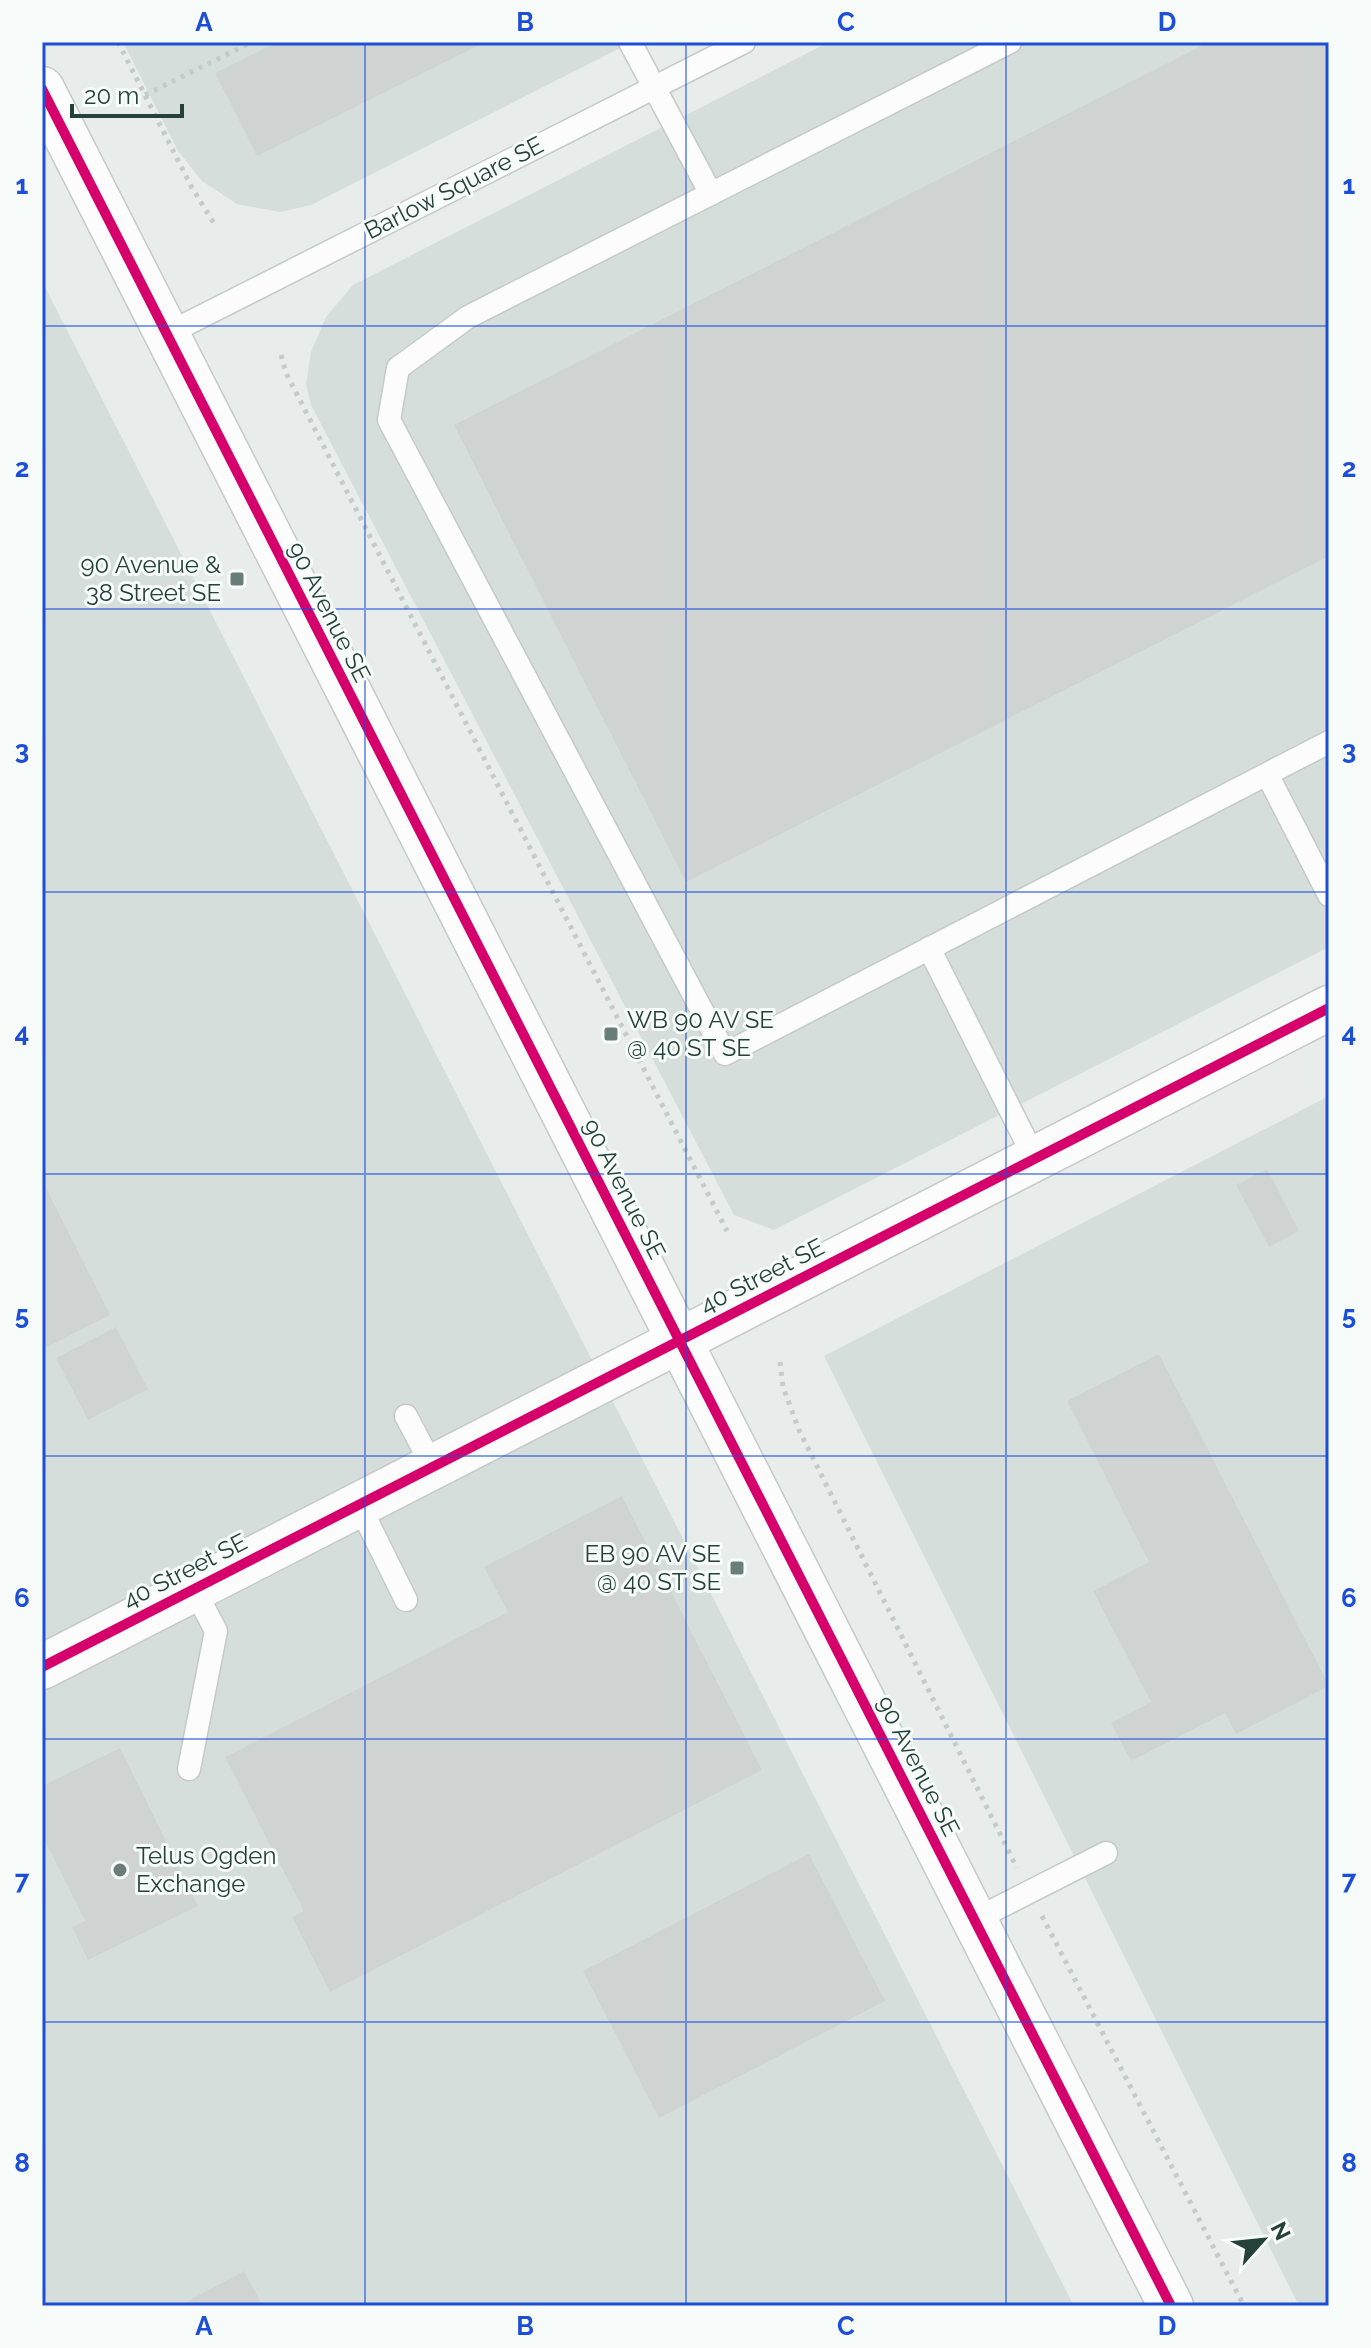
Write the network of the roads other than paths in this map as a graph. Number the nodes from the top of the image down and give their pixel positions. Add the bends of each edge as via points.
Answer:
1 (630, 42) edge
2 (744, 42) edge
3 (1010, 42) edge
4 (653, 88) junction
5 (42, 89) edge
6 (711, 194) junction
7 (165, 335) junction
8 (1329, 742) edge
9 (1267, 774) junction
10 (1329, 895) edge
11 (929, 948) junction
12 (1329, 1008) edge
13 (1035, 1159) junction
14 (679, 1341) junction
15 (406, 1416) dead end
16 (433, 1467) junction
17 (359, 1505) junction
18 (194, 1589) junction
19 (406, 1600) dead end
20 (42, 1667) edge
21 (189, 1769) dead end
22 (1106, 1853) dead end
23 (974, 1920) junction
24 (1171, 2306) edge

1 - 4 lane
2 - 4 lane, Barlow Square SE
3 - 6 lane
4 - 6 lane
4 - 7 lane, Barlow Square SE
5 - 7 street, 90 Avenue SE
6 - 11 lane via 468,317 398,368 389,420 725,1054
7 - 14 street, 90 Avenue SE
8 - 9 lane
9 - 10 lane
9 - 11 lane
11 - 13 lane
12 - 13 street, 40 Street SE
13 - 14 street, 40 Street SE
14 - 16 street, 40 Street SE
14 - 23 street, 90 Avenue SE
15 - 16 lane
16 - 17 street, 40 Street SE
17 - 18 street, 40 Street SE
17 - 19 lane
18 - 20 street, 40 Street SE
18 - 21 lane via 216,1631
22 - 23 lane
23 - 24 street, 90 Avenue SE

